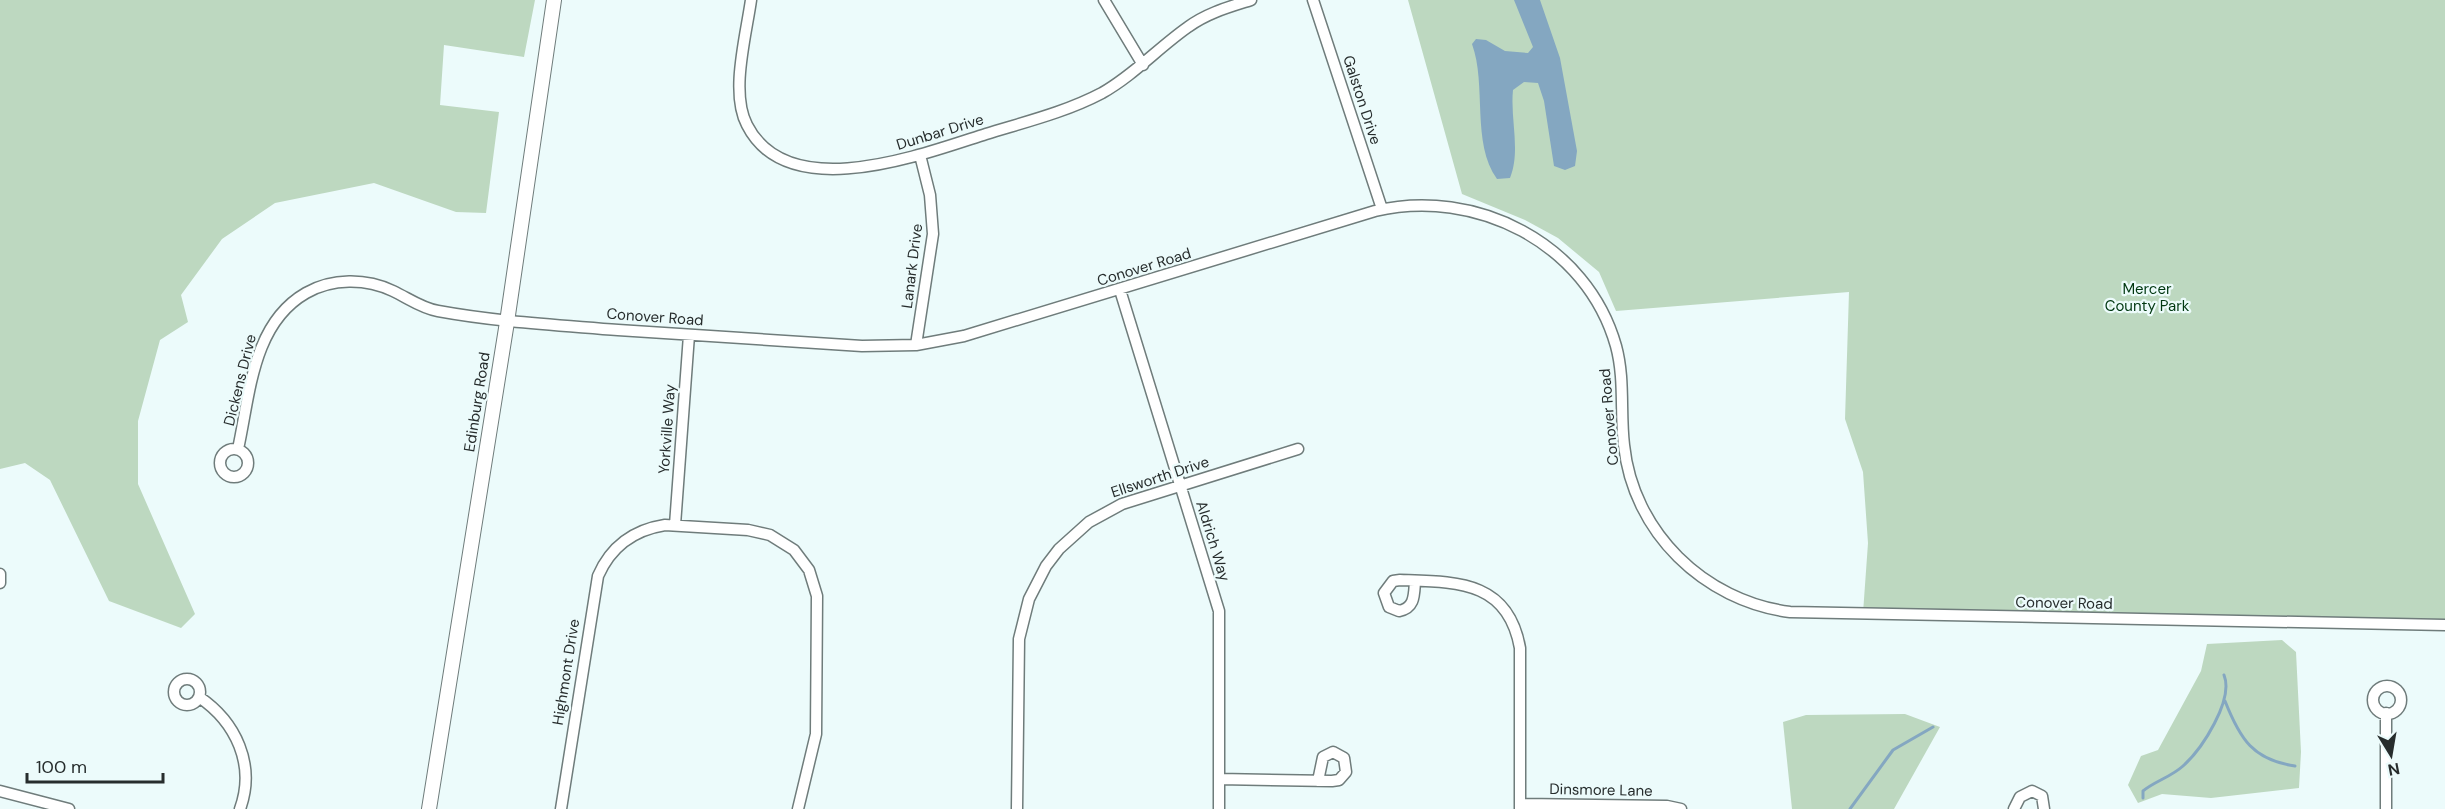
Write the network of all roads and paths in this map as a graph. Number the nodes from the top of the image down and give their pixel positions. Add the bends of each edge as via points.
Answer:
1 (554, 0) edge
2 (751, 0) edge
3 (1104, 0) edge
4 (1251, 0) edge
5 (1313, 0) edge
6 (1143, 65) junction
7 (920, 155) junction
8 (1382, 209) junction
9 (1120, 290) junction
10 (507, 322) junction
11 (689, 335) junction
12 (916, 345) junction
13 (238, 449) dead end
14 (1298, 449) dead end
15 (1180, 486) junction
16 (675, 525) junction
17 (0, 574) edge
18 (1415, 581) dead end
19 (0, 583) edge
20 (2445, 625) edge
21 (200, 697) dead end
22 (2386, 713) dead end
23 (1219, 779) junction
24 (1318, 781) dead end
25 (0, 791) edge
26 (1520, 806) edge
27 (69, 809) edge
28 (240, 809) edge
29 (429, 809) edge
30 (561, 809) edge
31 (798, 809) edge
32 (1017, 809) edge
33 (1219, 809) edge
34 (1681, 809) edge
35 (2014, 809) edge
36 (2044, 809) edge
37 (2386, 809) edge

1 - 10 main road, Edinburg Road
2 - 7 street, Dunbar Drive via 740,102 747,125 762,145 784,159 837,169 881,165
3 - 6 street
4 - 6 street, Dunbar Drive via 1221,9 1190,26
5 - 8 street, Galston Drive
6 - 7 street, Dunbar Drive via 1082,103
7 - 12 street, Lanark Drive via 930,195 933,234
8 - 9 street, Conover Road
8 - 20 street, Conover Road via 1448,206 1486,214 1540,241 1573,269 1598,304 1615,344 1622,383 1624,446 1640,503 1673,552 1704,580 1736,599 1790,612
9 - 12 street, Conover Road via 964,336
9 - 15 street, Aldrich Way
10 - 11 street, Conover Road
10 - 13 street, Dickens Drive via 436,311 364,282 334,283 307,292 282,311 266,335
10 - 29 main road, Edinburg Road
11 - 12 street, Conover Road via 862,346
11 - 16 street, Yorkville Way
14 - 15 street, Ellsworth Drive
15 - 23 street, Aldrich Way via 1221,624
15 - 32 street, Ellsworth Drive via 1122,504 1089,522 1059,549 1036,583 1019,639
16 - 30 street, Highmont Drive via 639,531 618,545 602,565 594,589
16 - 31 street via 770,535 794,550 809,570 816,596 816,734
17 - 19 street
18 - 26 street via 1475,587 1497,601 1513,622 1520,648
21 - 28 street via 223,717 239,743 245,773
22 - 37 street
23 - 24 street
23 - 33 street, Aldrich Way
25 - 27 street
26 - 34 street, Dinsmore Lane
35 - 36 street via 2020,797 2032,791 2042,796

